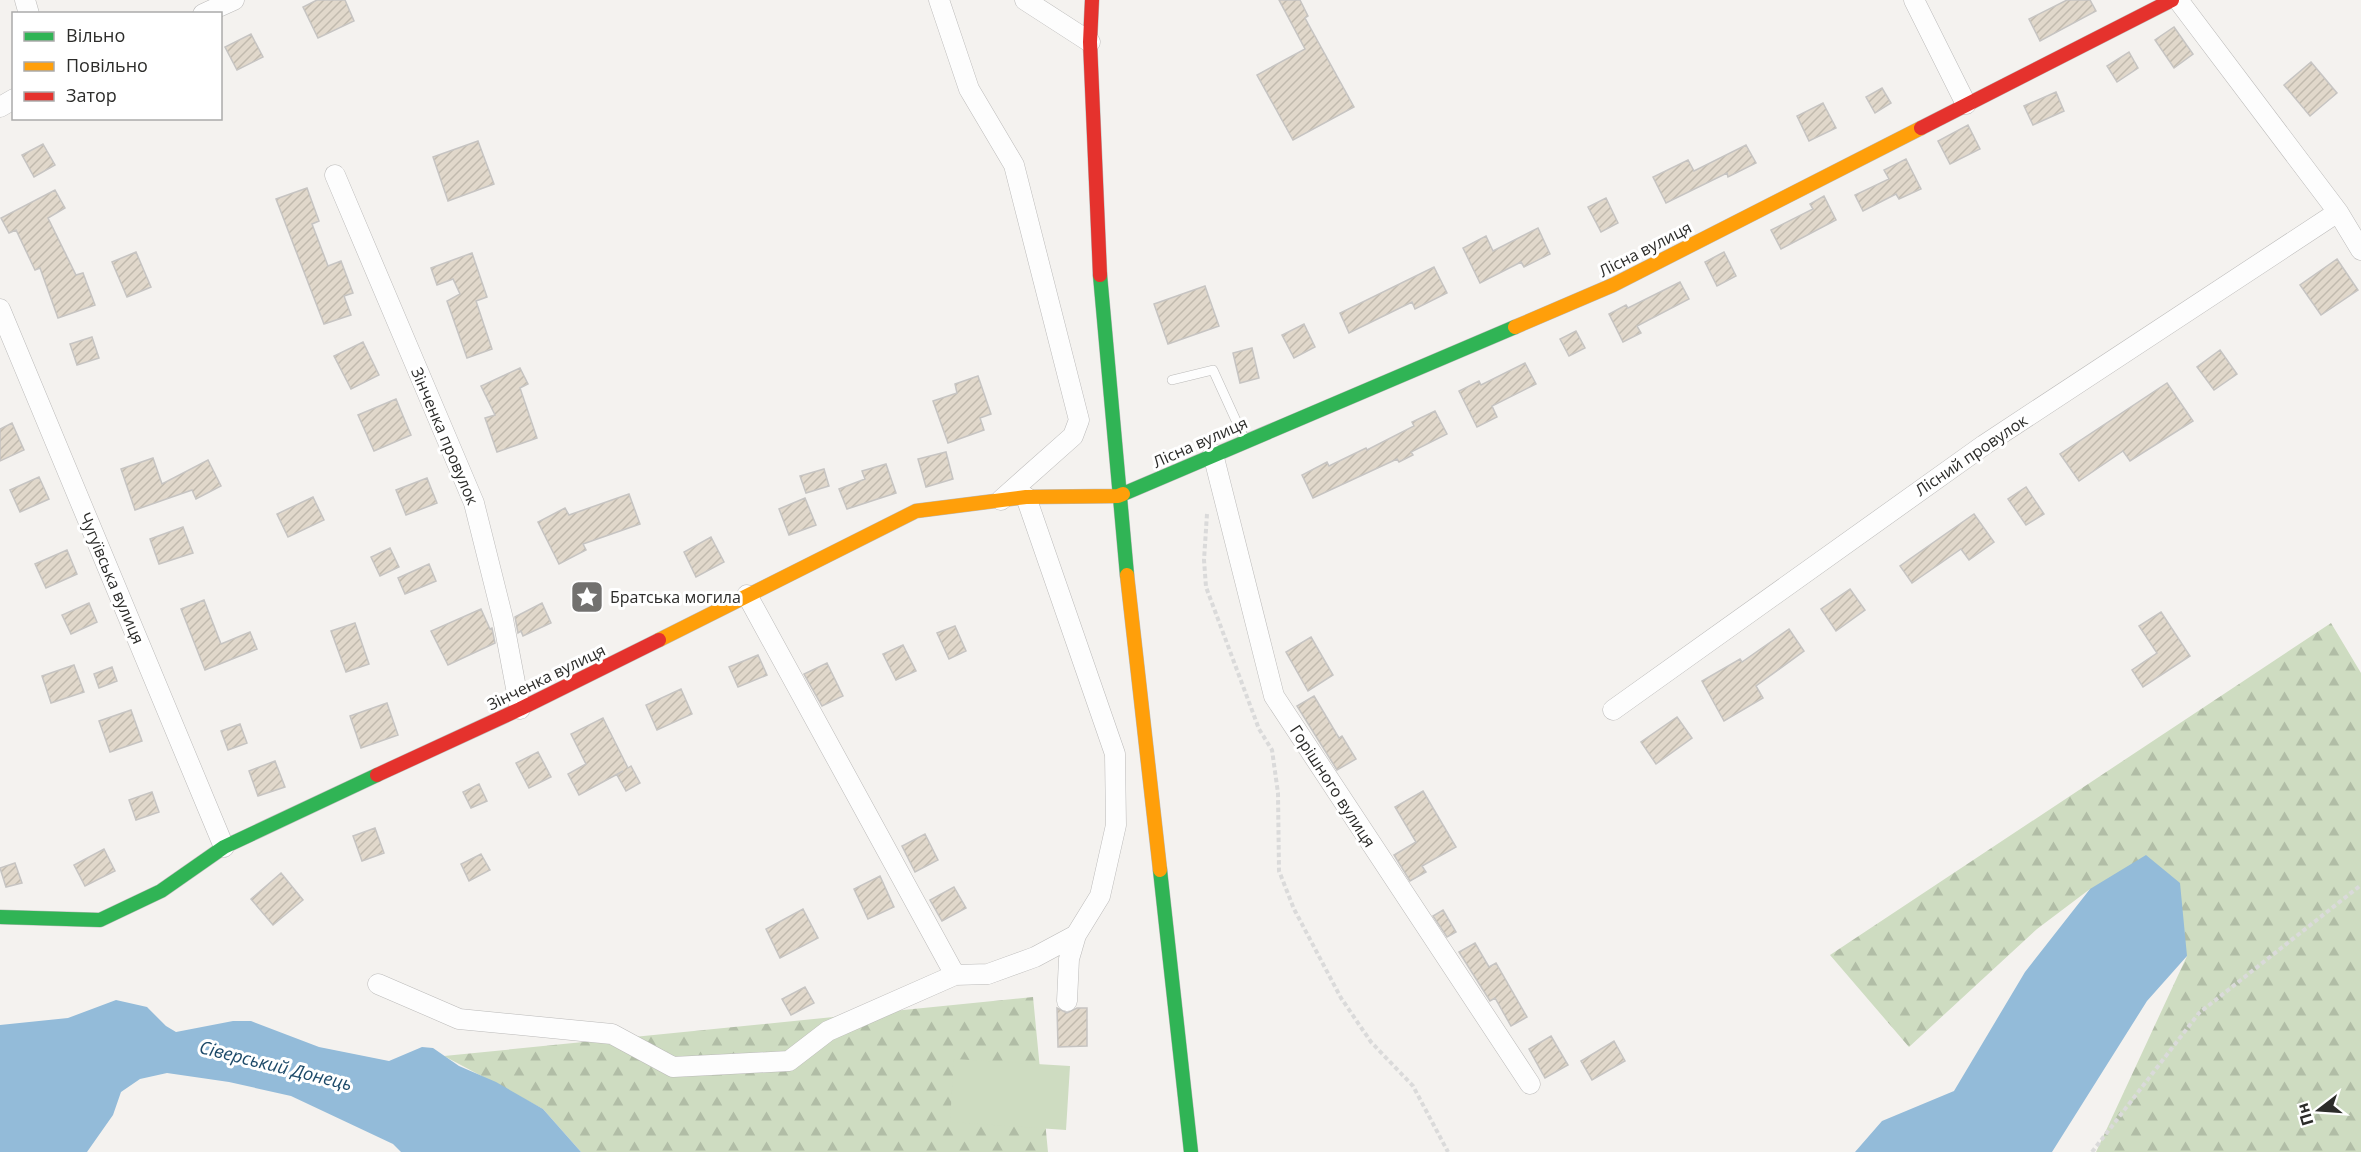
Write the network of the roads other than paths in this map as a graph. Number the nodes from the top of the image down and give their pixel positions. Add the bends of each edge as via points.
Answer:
1 (234, 0) edge
2 (939, 0) edge
3 (1025, 0) edge
4 (1092, 0) edge
5 (1914, 0) edge
6 (2172, 0) edge
7 (2178, 0) edge
8 (207, 12) edge
9 (1090, 42) junction
10 (1966, 104) junction
11 (334, 175) dead end
12 (2338, 212) junction
13 (2361, 250) edge
14 (0, 309) edge
15 (1172, 380) dead end
16 (1245, 440) junction
17 (1214, 454) junction
18 (1118, 496) junction
19 (1026, 497) junction
20 (1001, 500) junction
21 (747, 595) junction
22 (520, 709) junction
23 (1613, 710) dead end
24 (224, 847) junction
25 (0, 917) edge
26 (1076, 935) junction
27 (955, 975) junction
28 (378, 984) dead end
29 (1068, 1001) dead end
30 (1530, 1084) dead end
31 (1191, 1152) edge

1 - 8 street
2 - 20 street via 969,89 1014,165 1079,420 1073,436
3 - 9 street
4 - 9 main road
5 - 10 street
6 - 10 main road, Лісна вулиця
7 - 12 street
9 - 18 main road via 1101,302
10 - 16 main road, Лісна вулиця via 1613,285
11 - 22 street, Зінченка провулок via 474,503 503,619
12 - 13 street
12 - 23 street, Лісний провулок via 1984,445
14 - 24 street, Чугуївська вулиця
15 - 16 lane via 1213,370
16 - 17 main road, Лісна вулиця
17 - 18 main road, Лісна вулиця
17 - 30 street, Горішного вулиця via 1274,696
18 - 19 main road, Зінченка вулиця
18 - 31 main road
19 - 20 main road, Зінченка вулиця
19 - 26 street via 1114,754 1116,825 1100,896
20 - 21 main road, Зінченка вулиця via 916,511
21 - 22 main road, Зінченка вулиця
21 - 27 street
22 - 24 main road, Зінченка вулиця
24 - 25 main road, Зінченка вулиця via 161,891 100,920
26 - 27 street via 1035,957 988,974
26 - 29 street via 1069,959
27 - 28 street via 828,1031 789,1061 673,1066 612,1034 459,1019

